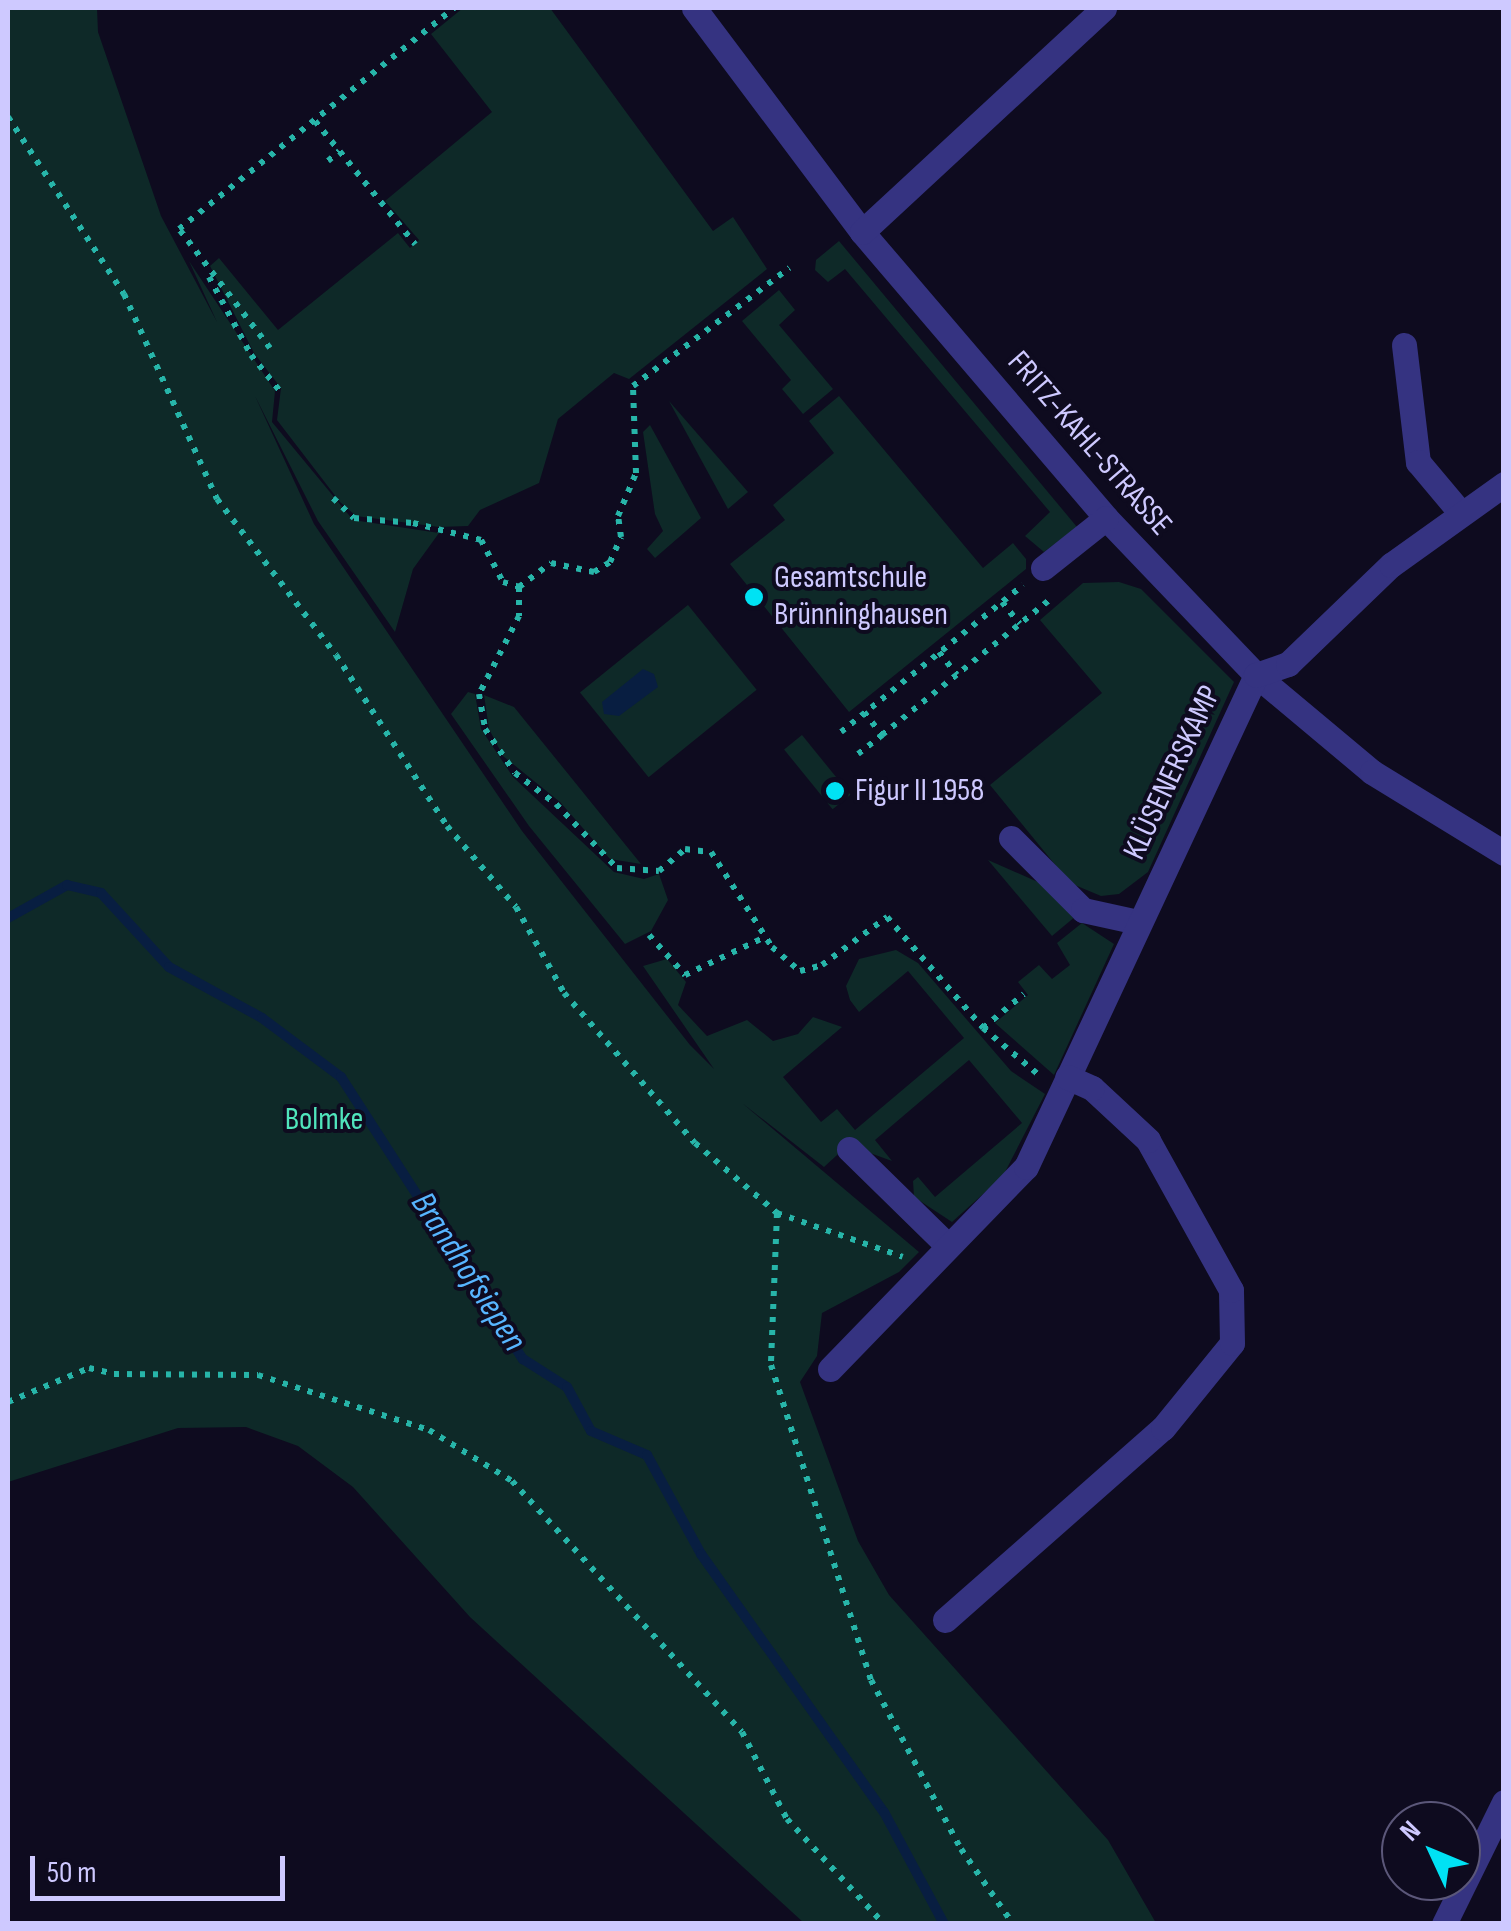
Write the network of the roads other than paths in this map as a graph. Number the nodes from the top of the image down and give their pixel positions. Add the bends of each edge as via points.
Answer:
1 (694, 8) edge
2 (1104, 8) edge
3 (862, 232) junction
4 (1404, 345) dead end
5 (1504, 484) edge
6 (1460, 512) junction
7 (1106, 518) junction
8 (1043, 568) road end
9 (1256, 674) junction
10 (1012, 838) dead end
11 (1504, 853) edge
12 (1138, 922) junction
13 (1064, 1085) junction
14 (849, 1149) dead end
15 (948, 1246) junction
16 (830, 1370) dead end
17 (944, 1620) dead end
18 (1504, 1802) edge
19 (1444, 1924) edge

1 - 3 street, FRITZ-KAHL-STRASSE
2 - 3 street
3 - 7 street, FRITZ-KAHL-STRASSE
4 - 6 street via 1418,462
5 - 6 street, KLÜSENERSKAMP
6 - 9 street, KLÜSENERSKAMP via 1391,566 1288,664
7 - 8 street
7 - 9 street, FRITZ-KAHL-STRASSE
9 - 11 street, FRITZ-KAHL-STRASSE via 1372,772
9 - 12 street, KLÜSENERSKAMP
10 - 12 street via 1083,910
12 - 13 street, KLÜSENERSKAMP
13 - 15 street, KLÜSENERSKAMP via 1026,1166
13 - 17 street via 1092,1088 1148,1140 1231,1290 1232,1343 1163,1428
14 - 15 street
15 - 16 street, KLÜSENERSKAMP
18 - 19 street

